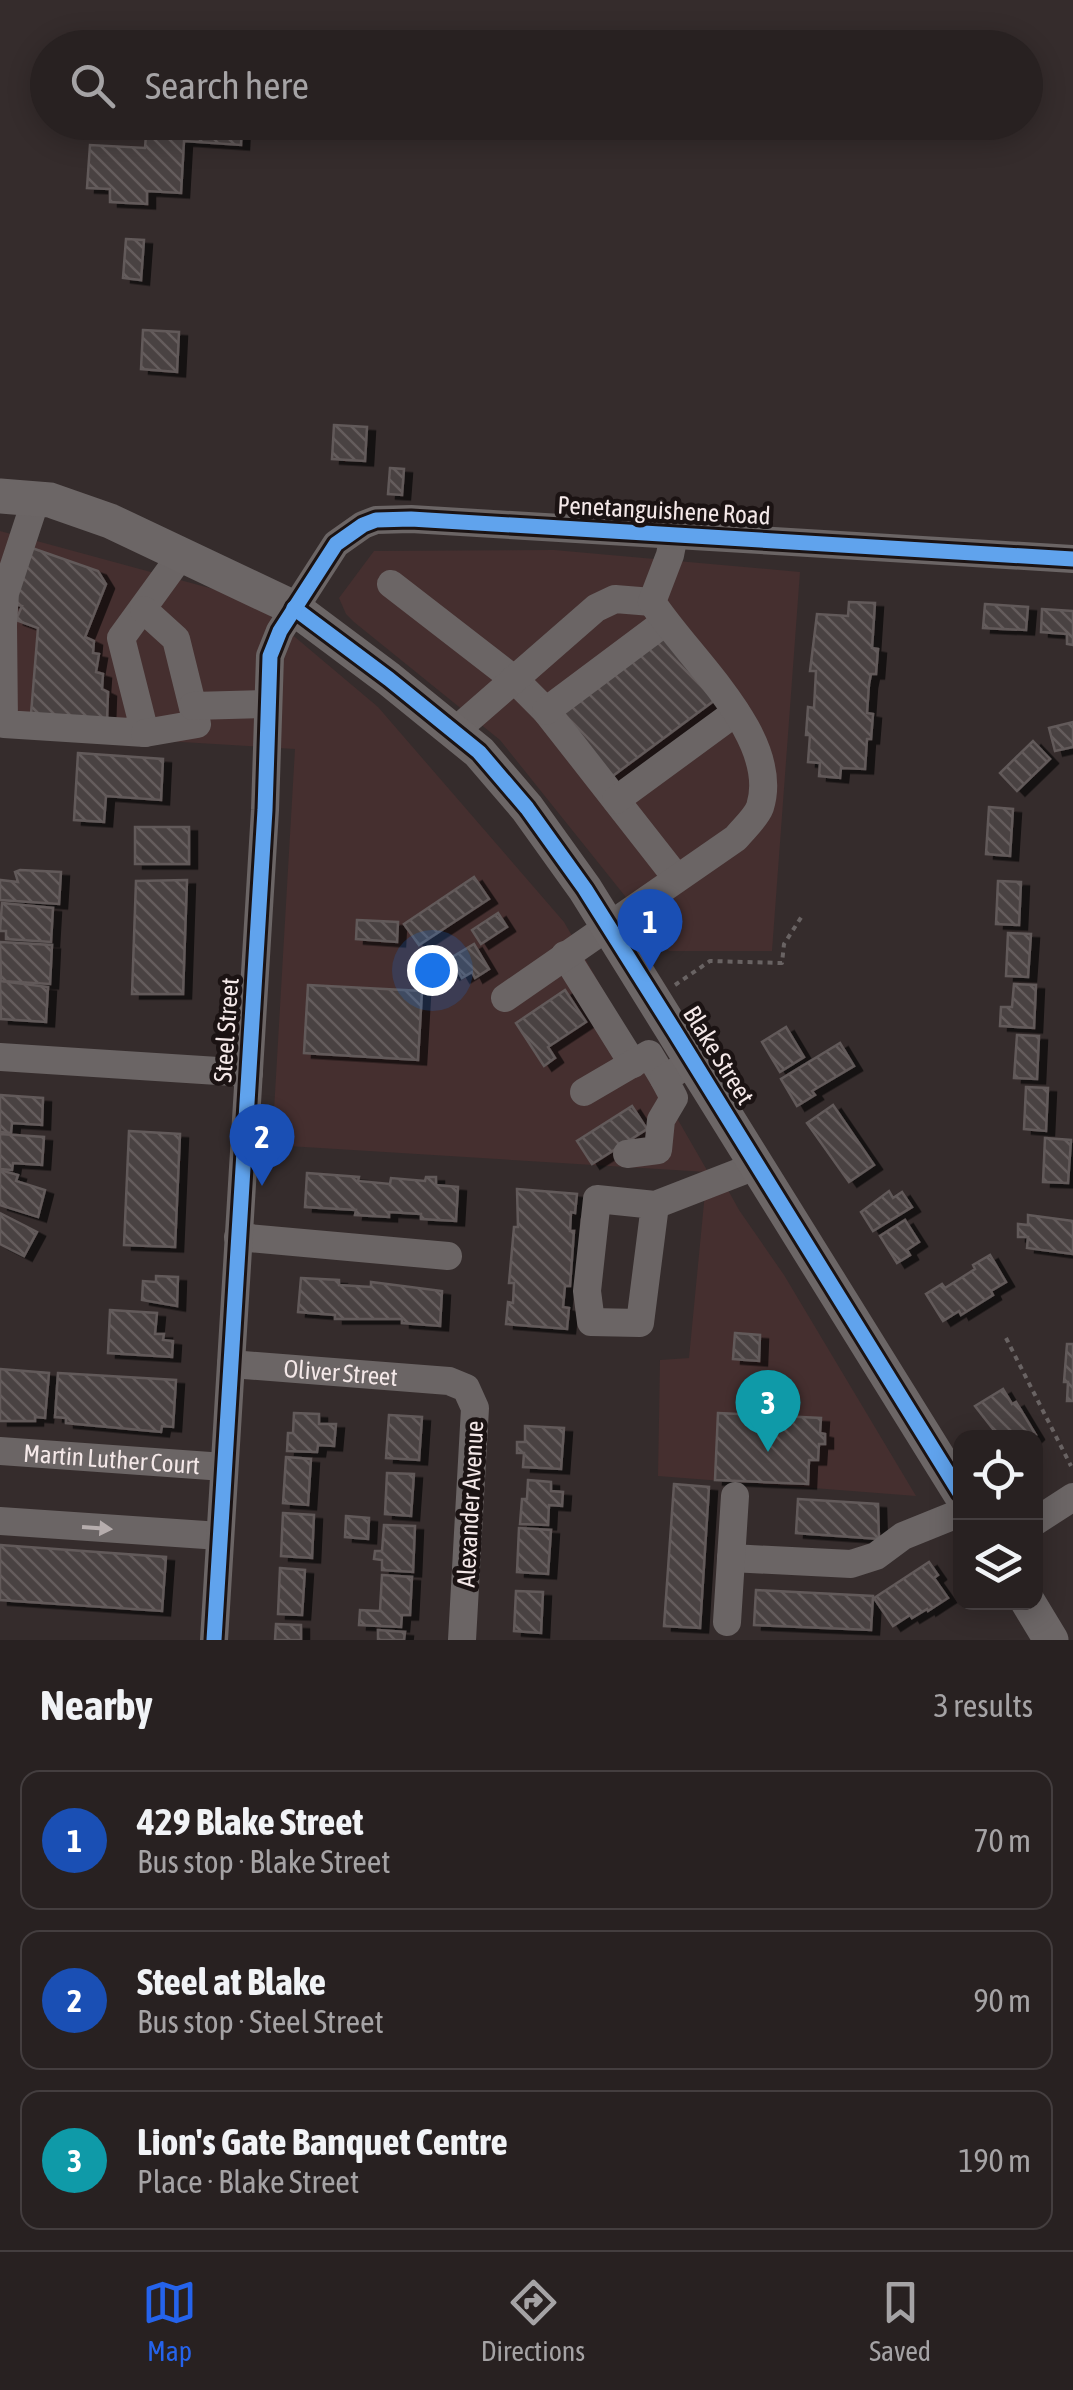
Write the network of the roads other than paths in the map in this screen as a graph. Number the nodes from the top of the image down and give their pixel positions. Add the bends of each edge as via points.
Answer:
1 (0, 496) edge
2 (36, 499) junction
3 (674, 535) junction
4 (182, 554) junction
5 (1073, 560) edge
6 (390, 584) dead end
7 (294, 608) junction
8 (144, 610) junction
9 (659, 612) junction
10 (514, 680) junction
11 (267, 704) junction
12 (193, 706) junction
13 (546, 711) junction
14 (736, 712) junction
15 (454, 732) junction
16 (145, 733) junction
17 (616, 800) junction
18 (676, 877) junction
19 (608, 926) junction
20 (565, 955) junction
21 (505, 998) dead end
22 (0, 1057) edge
23 (633, 1064) junction
24 (679, 1070) junction
25 (248, 1073) junction
26 (584, 1092) dead end
27 (627, 1154) dead end
28 (758, 1165) junction
29 (655, 1205) junction
30 (238, 1237) junction
31 (448, 1256) dead end
32 (231, 1364) junction
33 (449, 1381) joint
34 (0, 1451) edge
35 (224, 1467) junction
36 (953, 1482) edge
37 (736, 1496) dead end
38 (1073, 1498) edge
39 (953, 1516) edge
40 (1043, 1516) edge
41 (0, 1521) edge
42 (220, 1536) junction
43 (731, 1558) junction
44 (1033, 1610) edge
45 (727, 1622) dead end
46 (214, 1640) edge
47 (462, 1640) edge
48 (1051, 1640) edge

1 - 2 main road
2 - 4 main road via 110,521
2 - 16 street via 6,593 4,724
3 - 5 street, Penetanguishene Road
3 - 7 street, Penetanguishene Road via 376,520 336,544
3 - 9 street
4 - 7 main road
4 - 8 street
6 - 10 street
7 - 11 street, Steel Street via 270,656
7 - 15 main road, Blake Street
8 - 12 street via 176,639
8 - 16 street via 122,638
9 - 10 street via 615,599
9 - 13 street
9 - 14 street
10 - 13 street
10 - 15 street
11 - 12 street
11 - 25 street, Steel Street
12 - 16 street via 198,724
13 - 17 street
14 - 17 street
14 - 18 street via 764,774 759,810 736,838
15 - 19 main road, Blake Street via 528,808
17 - 18 street
18 - 19 street
19 - 20 street
19 - 24 main road, Blake Street via 654,998
20 - 21 street
20 - 23 street
22 - 25 street
23 - 24 street via 648,1054
23 - 26 street
24 - 27 street via 658,1150
24 - 28 main road, Blake Street
25 - 30 street, Steel Street
28 - 29 street
28 - 36 main road, Blake Street
29 - 29 street via 640,1323 592,1322 587,1291 597,1199
30 - 31 street
30 - 32 street, Steel Street
32 - 33 street, Oliver Street
32 - 35 street, Steel Street
33 - 47 street, Alexander Avenue via 466,1388 475,1408
34 - 35 street, Martin Luther Court
35 - 42 street, Steel Street
37 - 43 street
38 - 40 street
39 - 43 street via 851,1564
41 -> 42 street
42 - 46 street, Steel Street
43 - 45 street
44 - 48 main road

